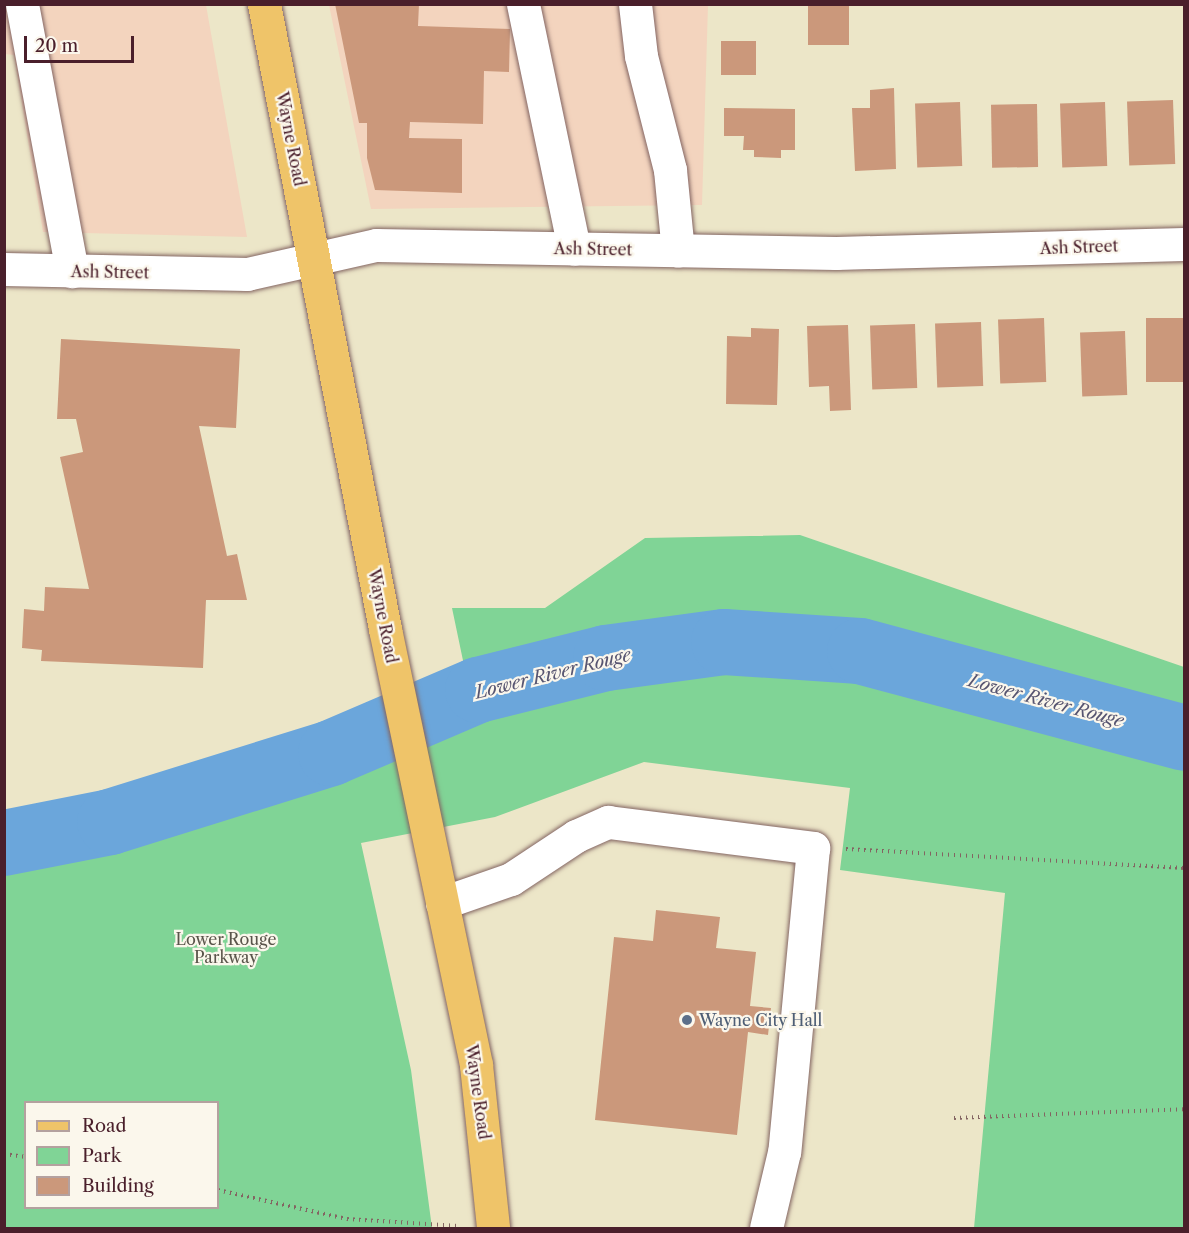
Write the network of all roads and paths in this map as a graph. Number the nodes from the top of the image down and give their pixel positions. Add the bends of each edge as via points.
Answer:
1 (22, 4) edge
2 (264, 4) edge
3 (523, 4) edge
4 (635, 4) edge
5 (17, 40) edge
6 (1185, 244) edge
7 (574, 249) junction
8 (678, 251) junction
9 (316, 262) junction
10 (4, 269) edge
11 (72, 271) junction
12 (813, 848) junction
13 (1185, 868) edge
14 (442, 903) junction
15 (1185, 1109) edge
16 (954, 1118) dead end
17 (4, 1154) edge
18 (24, 1157) edge
19 (219, 1190) edge
20 (493, 1227) edge
21 (766, 1228) edge

1 - 5 street
2 - 9 main road, Wayne Road
3 - 7 street
4 - 8 street via 641,56 670,170
5 - 11 street
6 - 8 street, Ash Street via 836,253
7 - 8 street, Ash Street
7 - 9 street, Ash Street via 376,245
9 - 11 street, Ash Street via 247,274
9 - 14 main road, Wayne Road via 385,629
10 - 11 street, Ash Street
12 - 13 path
12 - 14 street via 608,822 576,836 511,879
12 - 21 street via 784,1152
14 - 20 main road, Wayne Road via 476,1065
15 - 16 path
17 - 18 path
19 - 20 path via 347,1219

